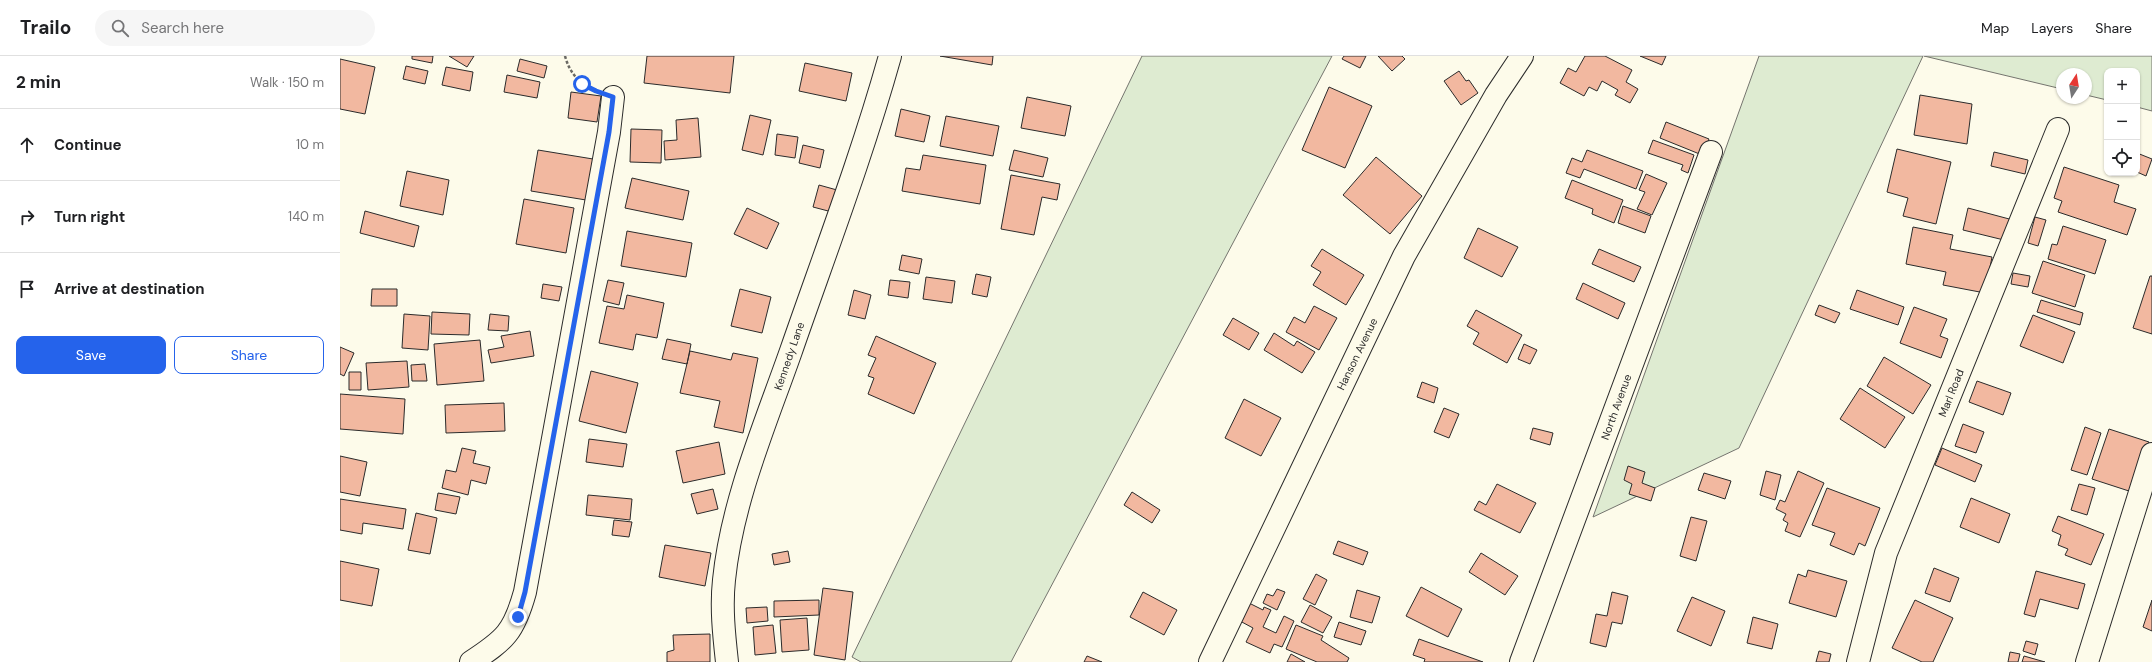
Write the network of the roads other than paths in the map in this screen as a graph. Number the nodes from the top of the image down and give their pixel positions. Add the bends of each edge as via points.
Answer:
1 (890, 56) edge
2 (1522, 56) edge
3 (613, 97) road end
4 (2058, 129) dead end
5 (1711, 152) dead end
6 (2152, 454) edge
7 (471, 662) edge
8 (727, 662) edge
9 (1210, 662) edge
10 (1522, 662) edge
11 (1858, 662) edge
12 (2087, 662) edge

1 - 8 street, Kennedy Lane via 847,190 748,475 724,580 723,619
2 - 9 street, Hanson Avenue via 1496,95 1404,256
3 - 7 street via 609,132 525,592 518,617 506,636
4 - 11 street, Marl Road via 1886,552
5 - 10 street, North Avenue
6 - 12 street

